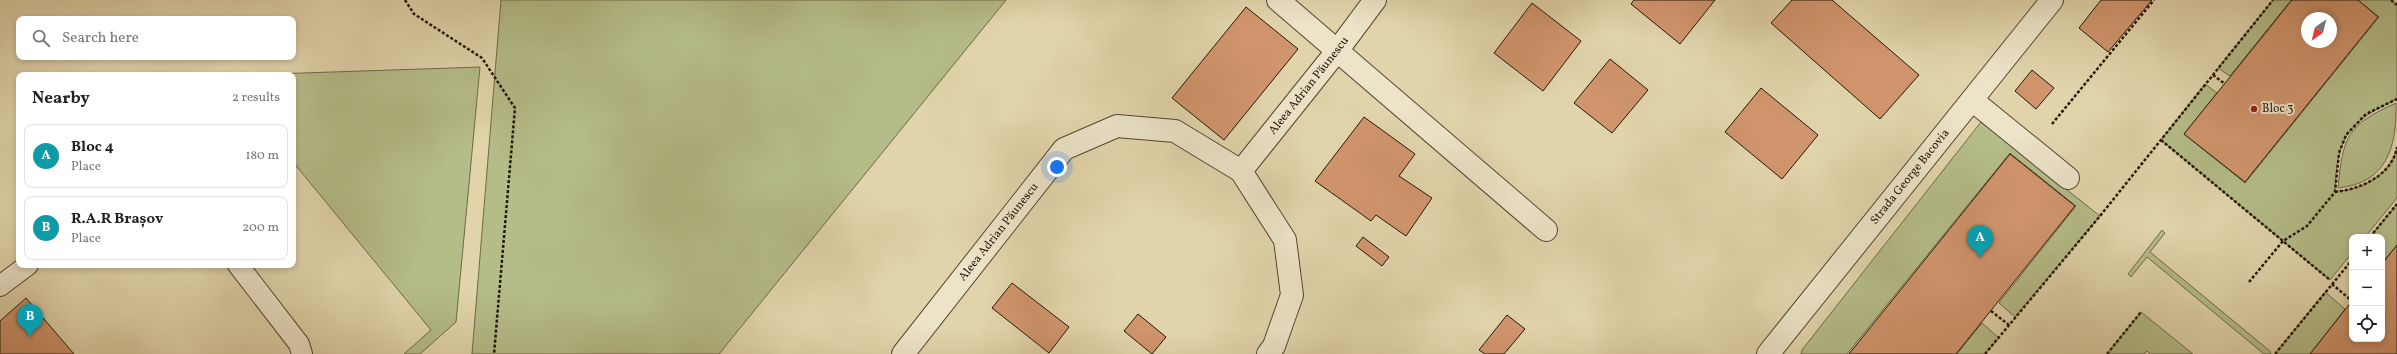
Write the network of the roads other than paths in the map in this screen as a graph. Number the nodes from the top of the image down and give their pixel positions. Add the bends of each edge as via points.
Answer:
1 (1278, 0) edge
2 (1376, 0) edge
3 (2052, 0) edge
4 (1338, 51) junction
5 (1972, 100) junction
6 (1241, 171) junction
7 (2068, 178) dead end
8 (1546, 230) dead end
9 (24, 268) edge
10 (240, 268) edge
11 (0, 286) edge
12 (302, 354) edge
13 (903, 354) edge
14 (1268, 354) edge
15 (1768, 354) edge

1 - 4 street
2 - 4 street, Aleea Adrian Păunescu
3 - 5 street, Strada George Bacovia
4 - 6 street, Aleea Adrian Păunescu
4 - 8 street
5 - 7 street
5 - 15 street, Strada George Bacovia
6 - 13 street, Aleea Adrian Păunescu via 1175,131 1117,126 1064,149
6 - 14 street, Aleea Adrian Păunescu via 1285,240 1292,295 1274,346
9 - 11 lane
10 - 12 lane via 300,344

